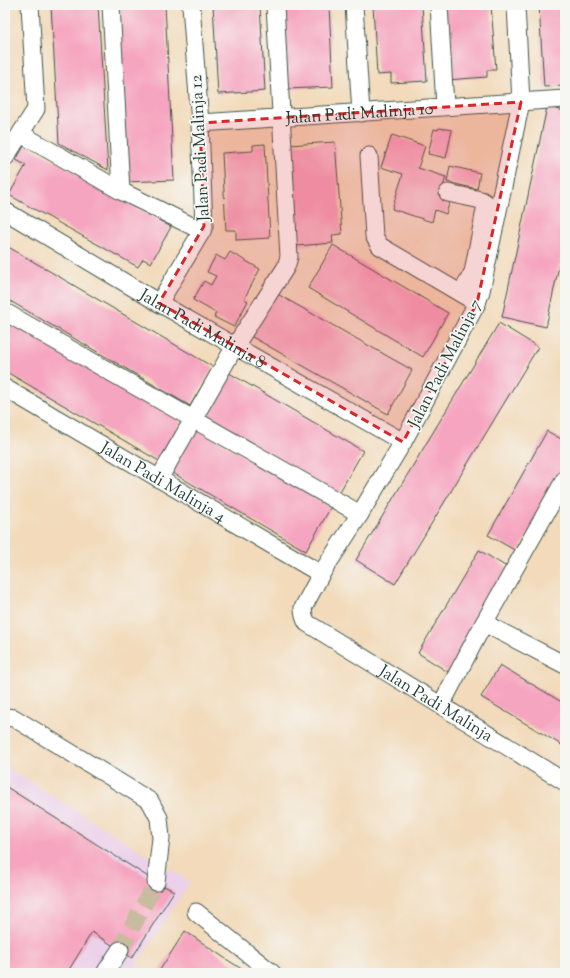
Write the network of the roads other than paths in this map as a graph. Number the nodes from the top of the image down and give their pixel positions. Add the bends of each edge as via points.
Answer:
1 (30, 5) edge
2 (111, 5) edge
3 (191, 5) edge
4 (275, 5) edge
5 (354, 5) edge
6 (439, 5) edge
7 (516, 5) edge
8 (565, 99) edge
9 (521, 102) junction
10 (445, 106) junction
11 (361, 113) junction
12 (282, 117) junction
13 (200, 123) junction
14 (21, 134) junction
15 (369, 156) dead end
16 (5, 158) edge
17 (121, 191) junction
18 (448, 193) dead end
19 (5, 211) edge
20 (202, 231) junction
21 (460, 293) junction
22 (159, 303) junction
23 (477, 303) junction
24 (5, 312) edge
25 (235, 346) junction
26 (5, 388) edge
27 (192, 419) junction
28 (403, 442) junction
29 (158, 479) junction
30 (565, 479) edge
31 (360, 514) junction
32 (322, 574) junction
33 (307, 623) joint
34 (484, 623) junction
35 (565, 664) edge
36 (441, 706) junction
37 (5, 717) edge
38 (565, 782) edge
39 (156, 882) tunnel mouth
40 (196, 912) dead end
41 (120, 950) tunnel mouth
42 (105, 973) edge
43 (272, 973) edge

1 - 14 street via 36,109
2 - 17 street
3 - 13 street, Jalan Padi Malinja 12
4 - 12 street
5 - 11 street
6 - 10 street
7 - 9 street, Jalan Padi Malinja 7
8 - 9 street, Jalan Padi Malinja 10
9 - 10 street, Jalan Padi Malinja 10
9 - 23 street, Jalan Padi Malinja 7
10 - 11 street, Jalan Padi Malinja 10
11 - 12 street, Jalan Padi Malinja 10
12 - 13 street, Jalan Padi Malinja 10
12 - 25 street via 289,257 286,267
13 - 20 street, Jalan Padi Malinja 12 via 204,220
14 - 16 street
14 - 17 street
15 - 21 street via 374,236 380,246
17 - 20 street
18 - 21 street via 486,203 473,272
19 - 22 street, Jalan Padi Malinja 8
20 - 22 street, Jalan Padi Malinja 12
21 - 23 street
22 - 25 street, Jalan Padi Malinja 8
23 - 28 street, Jalan Padi Malinja 7
24 - 27 street
25 - 27 street
25 - 28 street, Jalan Padi Malinja 8
26 - 29 street, Jalan Padi Malinja 4
27 - 29 street
27 - 31 street
28 - 31 street, Jalan Padi Malinja 7
29 - 32 street, Jalan Padi Malinja 4
30 - 34 street
31 - 32 street, Jalan Padi Malinja 7
32 - 33 street, Jalan Padi Malinja 7 via 303,608 303,617
33 - 36 street, Jalan Padi Malinja
34 - 35 street
34 - 36 street
36 - 38 street, Jalan Padi Malinja
37 - 39 street via 14,718 150,801 159,818 161,838
40 - 43 street
41 - 42 street

